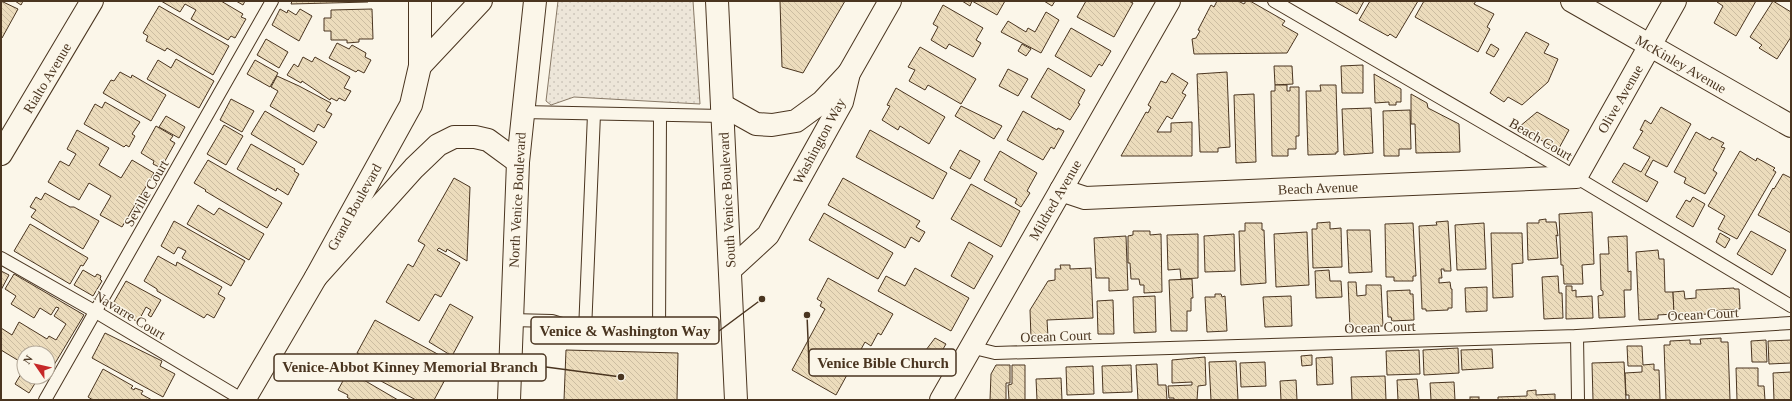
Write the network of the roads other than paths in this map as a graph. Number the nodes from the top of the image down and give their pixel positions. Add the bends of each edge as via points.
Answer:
1 (92, 1) edge
2 (272, 1) edge
3 (420, 1) edge
4 (481, 1) edge
5 (535, 1) edge
6 (717, 1) edge
7 (890, 1) edge
8 (1169, 1) edge
9 (1274, 1) edge
10 (1572, 1) edge
11 (1675, 1) edge
12 (1650, 46) junction
13 (420, 66) junction
14 (849, 73) junction
15 (722, 111) junction
16 (522, 112) junction
17 (594, 114) junction
18 (660, 115) junction
19 (1791, 126) edge
20 (1, 154) edge
21 (518, 162) junction
22 (1576, 177) junction
23 (1061, 190) junction
24 (1, 258) edge
25 (730, 270) junction
26 (316, 277) junction
27 (1791, 306) edge
28 (96, 312) junction
29 (511, 320) junction
30 (1791, 324) edge
31 (585, 331) junction
32 (1577, 336) junction
33 (970, 347) junction
34 (45, 400) edge
35 (244, 400) edge
36 (509, 400) edge
37 (736, 400) edge
38 (941, 400) edge
39 (1578, 400) edge

1 - 20 street, Rialto Avenue
2 - 28 lane, Seville Court
3 - 13 street, Grand Boulevard
4 - 13 street
5 - 16 street, North Venice Boulevard
6 - 15 street, South Venice Boulevard
7 - 14 street, Washington Way
8 - 23 street, Mildred Avenue
9 - 22 lane, Beach Court
10 - 12 street, McKinley Avenue
11 - 12 street, Olive Avenue
12 - 19 street, McKinley Avenue
12 - 22 street, Olive Avenue
13 - 26 street, Grand Boulevard via 411,105
14 - 15 street via 822,102 796,121 772,125 756,124
14 - 25 street, Washington Way via 842,102 768,235
15 - 18 lane
15 - 25 street, South Venice Boulevard
16 - 17 lane
16 - 21 street, North Venice Boulevard
17 - 18 lane
17 - 31 lane
18 - 31 lane via 659,336
21 - 26 street via 488,140 475,137 454,137 438,145 414,168
21 - 29 street, North Venice Boulevard
22 - 23 street, Beach Avenue via 1085,198
22 - 27 lane, Beach Court
23 - 33 street, Mildred Avenue
24 - 28 lane, Navarre Court
25 - 37 street, South Venice Boulevard
26 - 35 street, Grand Boulevard
28 - 34 lane, Seville Court
28 - 35 lane, Navarre Court
29 - 31 lane via 552,321
29 - 36 street, North Venice Boulevard
30 - 32 lane, Ocean Court
32 - 33 lane, Ocean Court via 995,353
32 - 39 lane
33 - 38 street, Mildred Avenue

